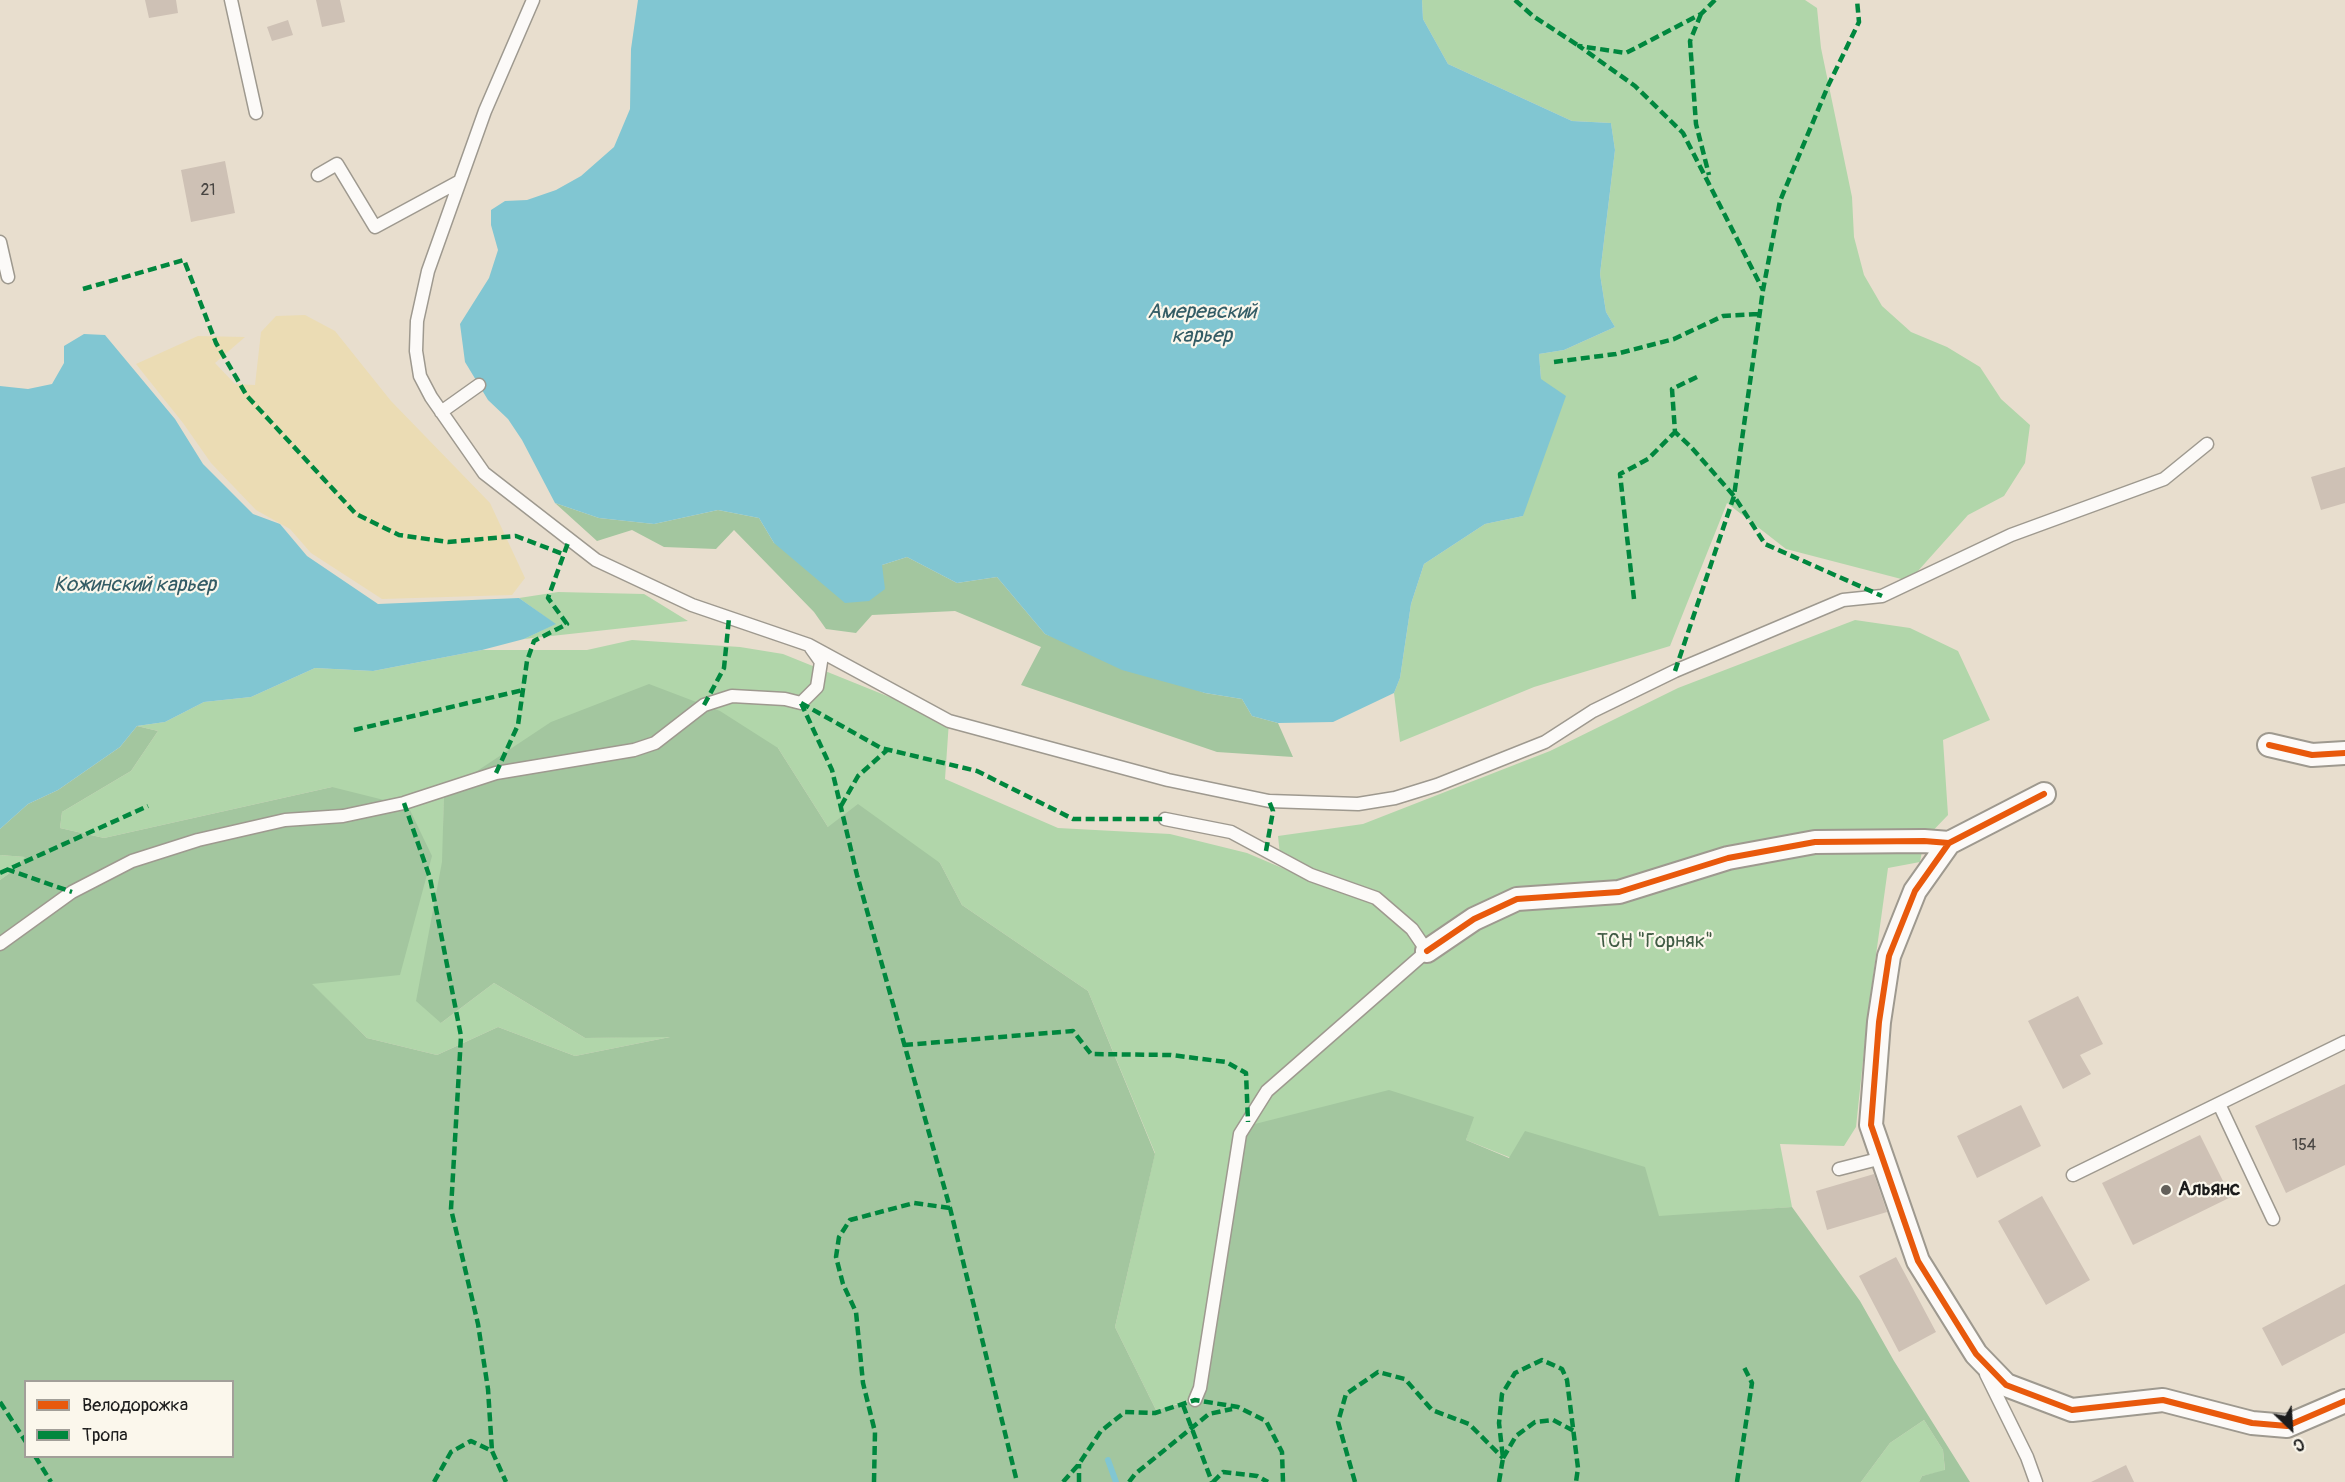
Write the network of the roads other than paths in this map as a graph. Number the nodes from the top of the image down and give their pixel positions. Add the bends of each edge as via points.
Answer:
1 (231, 0) edge
2 (533, 0) edge
3 (256, 113) dead end
4 (318, 175) dead end
5 (460, 181) junction
6 (0, 242) edge
7 (8, 277) dead end
8 (479, 385) dead end
9 (441, 412) junction
10 (2207, 444) dead end
11 (809, 645) junction
12 (2269, 745) dead end
13 (2345, 753) edge
14 (2044, 794) dead end
15 (1165, 819) dead end
16 (1949, 843) junction
17 (0, 944) edge
18 (1427, 951) junction
19 (2345, 1042) edge
20 (2219, 1104) junction
21 (1882, 1158) junction
22 (1839, 1168) dead end
23 (2073, 1174) dead end
24 (2273, 1219) dead end
25 (1976, 1354) junction
26 (1195, 1400) dead end
27 (2345, 1401) edge
28 (2036, 1482) edge

1 - 3 lane
2 - 5 lane
4 - 5 lane via 337,164 375,227
5 - 9 lane via 428,271 417,321 420,376
6 - 7 lane
8 - 9 lane
9 - 11 lane via 484,473 596,560 692,605
10 - 11 lane via 2164,479 2011,535 1882,596 1843,600 1675,671 1593,711 1545,742 1437,785 1358,804 1269,801 1168,780 949,721
11 - 17 lane via 820,662 817,687 801,703 732,696 704,705 655,743 634,750 496,772 405,803 343,816 285,820 198,840 132,861 72,892
12 - 13 street via 2312,755
14 - 16 street
15 - 18 lane via 1231,832 1311,875 1376,898 1412,929
16 - 18 street via 1815,842 1728,858 1619,892 1517,899 1474,919
16 - 21 street via 1915,891 1889,956 1871,1125
18 - 26 lane via 1267,1091 1240,1134
19 - 20 lane
20 - 23 lane
20 - 24 lane
21 - 22 lane
21 - 25 street via 1918,1261
25 - 27 street via 2006,1385 2072,1410 2163,1400 2252,1423 2287,1426
25 - 28 lane

